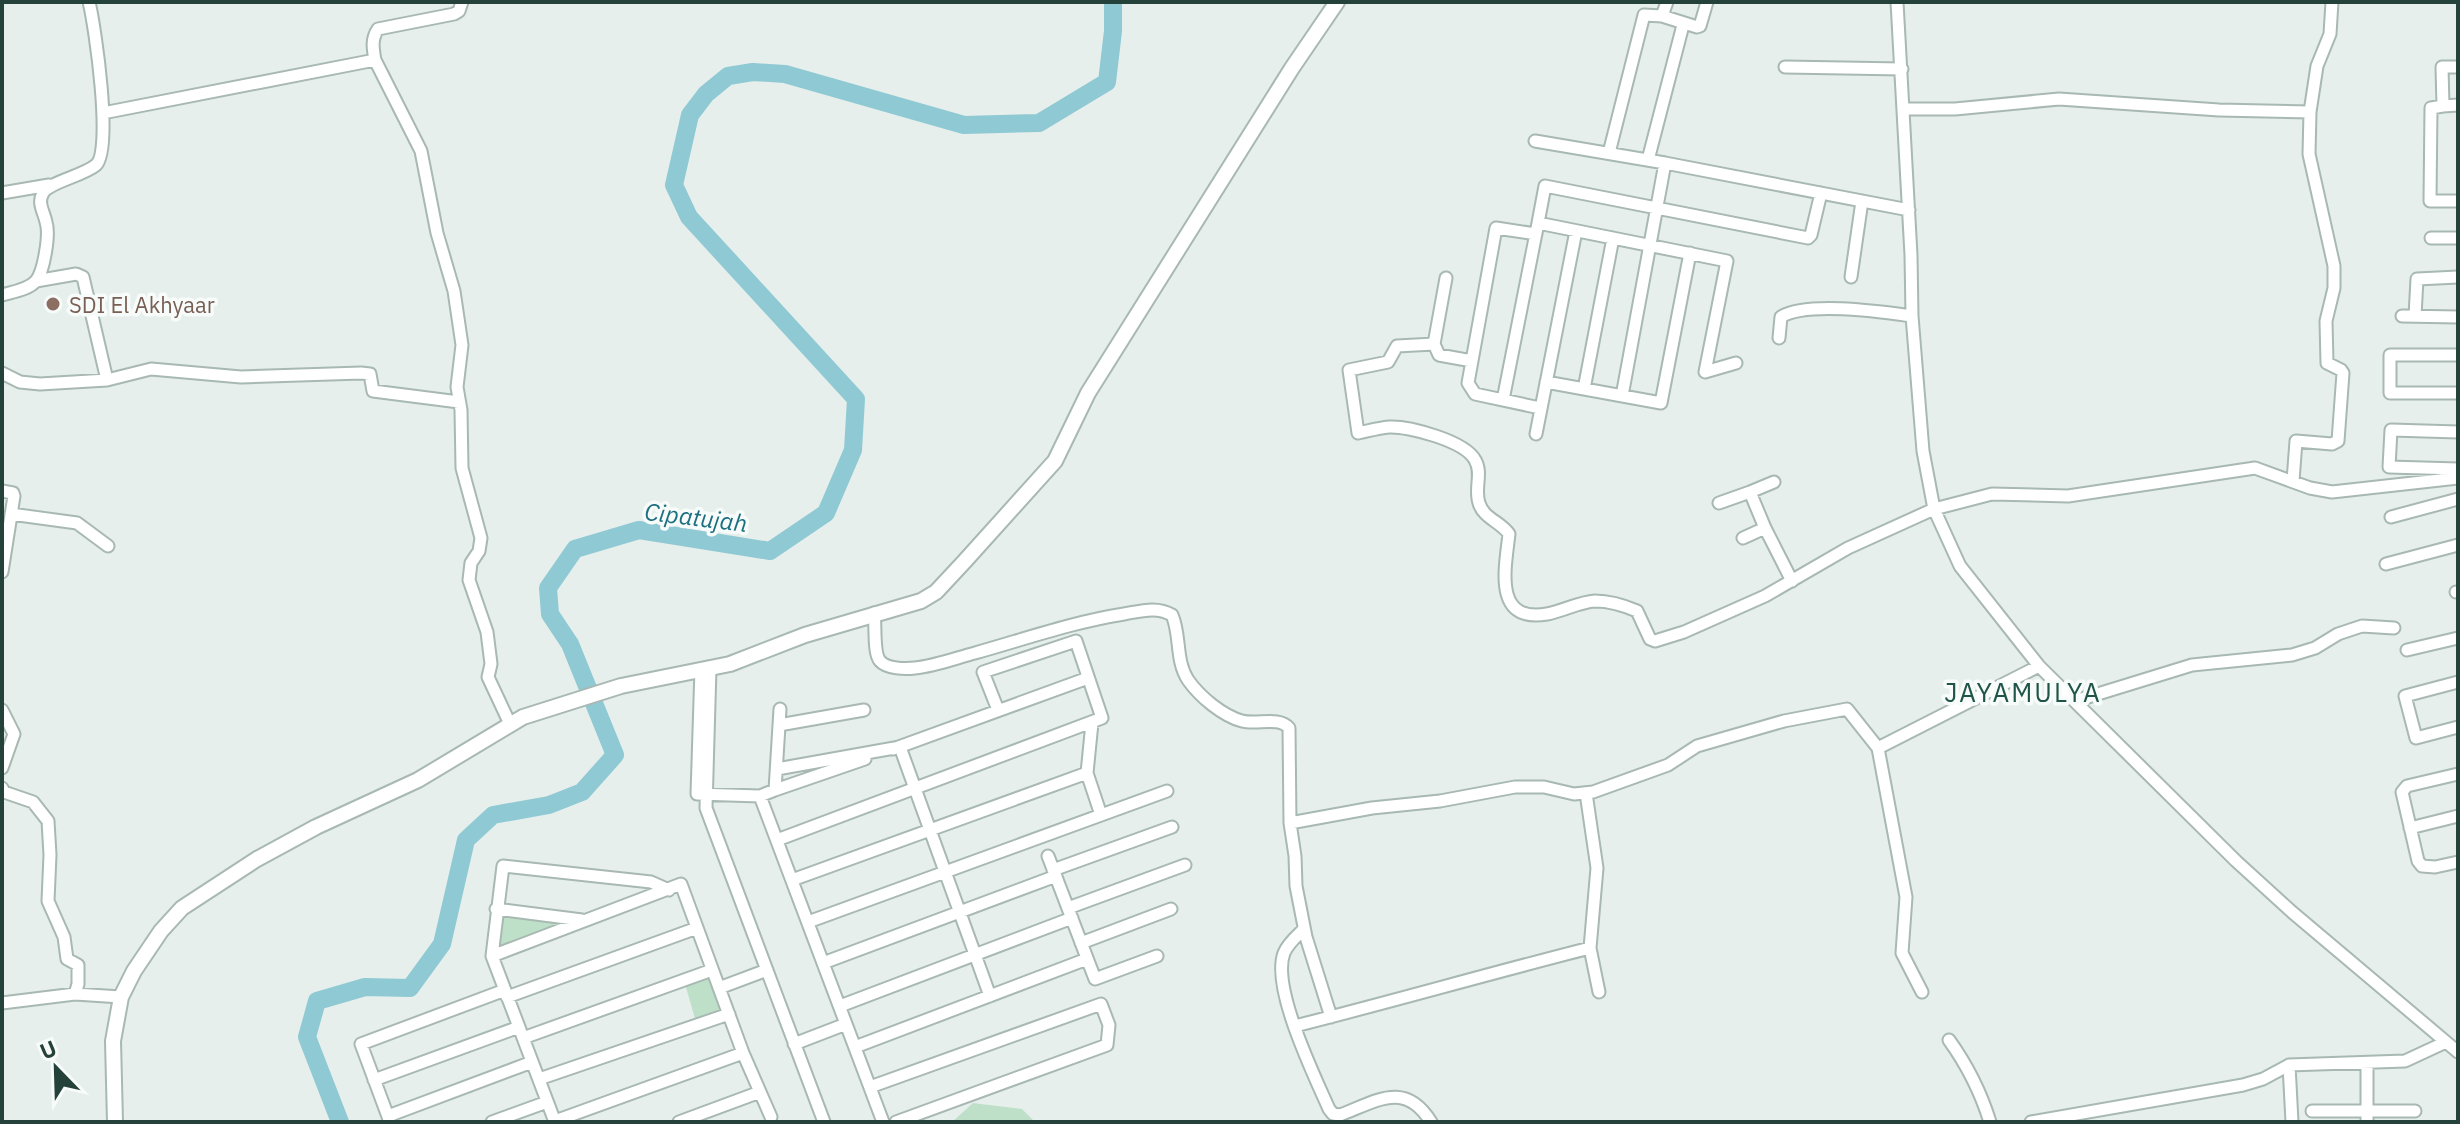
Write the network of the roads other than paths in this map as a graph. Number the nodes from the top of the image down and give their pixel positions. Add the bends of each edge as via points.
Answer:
1 (89, 2) edge
2 (462, 2) edge
3 (1337, 2) edge
4 (1667, 2) edge
5 (1707, 2) edge
6 (1897, 2) edge
7 (2332, 2) edge
8 (1662, 16) junction
9 (1683, 25) junction
10 (375, 60) junction
11 (1785, 67) dead end
12 (2458, 67) edge
13 (1902, 69) junction
14 (2458, 105) edge
15 (2443, 106) junction
16 (1903, 109) junction
17 (2310, 112) junction
18 (103, 113) junction
19 (1535, 141) dead end
20 (1609, 153) junction
21 (1648, 160) junction
22 (1665, 163) junction
23 (49, 185) junction
24 (2, 193) edge
25 (1821, 193) junction
26 (1862, 201) junction
27 (2458, 201) edge
28 (1658, 209) junction
29 (1909, 210) junction
30 (1537, 229) junction
31 (1576, 231) junction
32 (1613, 238) junction
33 (2431, 238) dead end
34 (2458, 238) edge
35 (1652, 245) junction
36 (1690, 253) junction
37 (1851, 277) dead end
38 (2458, 277) edge
39 (1446, 278) dead end
40 (36, 281) junction
41 (2, 295) edge
42 (1912, 316) junction
43 (2402, 316) dead end
44 (2415, 316) junction
45 (2458, 317) edge
46 (1779, 338) dead end
47 (1434, 344) junction
48 (2458, 355) edge
49 (1472, 361) junction
50 (1736, 363) dead end
51 (2, 373) edge
52 (107, 380) junction
53 (1546, 382) junction
54 (1584, 389) junction
55 (2458, 393) edge
56 (1622, 396) junction
57 (1503, 400) junction
58 (459, 402) junction
59 (1540, 408) junction
60 (2458, 432) edge
61 (1536, 434) dead end
62 (2458, 469) edge
63 (2458, 478) edge
64 (2293, 481) junction
65 (1774, 482) dead end
66 (2, 491) edge
67 (1750, 492) junction
68 (2458, 499) edge
69 (1719, 503) dead end
70 (1934, 509) junction
71 (11, 514) junction
72 (2391, 517) dead end
73 (1765, 528) junction
74 (1743, 538) dead end
75 (2458, 545) edge
76 (108, 546) dead end
77 (2386, 564) dead end
78 (2, 572) edge
79 (1792, 581) junction
80 (874, 613) junction
81 (2394, 628) dead end
82 (2458, 638) edge
83 (2407, 650) dead end
84 (2039, 666) junction
85 (705, 669) junction
86 (1088, 678) junction
87 (2458, 682) edge
88 (2075, 701) junction
89 (780, 709) dead end
90 (2, 710) edge
91 (864, 710) dead end
92 (998, 710) junction
93 (1092, 723) junction
94 (510, 724) junction
95 (779, 725) junction
96 (2458, 727) edge
97 (900, 747) junction
98 (1878, 748) junction
99 (2, 768) edge
100 (777, 769) junction
101 (1087, 773) junction
102 (2458, 774) edge
103 (2, 788) edge
104 (916, 789) junction
105 (775, 790) junction
106 (1167, 791) dead end
107 (1586, 793) junction
108 (706, 794) junction
109 (760, 796) junction
110 (1101, 815) junction
111 (2458, 816) edge
112 (1290, 823) junction
113 (1172, 827) dead end
114 (2410, 828) junction
115 (931, 829) junction
116 (777, 840) junction
117 (1048, 856) dead end
118 (2458, 862) edge
119 (1185, 865) dead end
120 (943, 872) junction
121 (1054, 873) junction
122 (792, 880) junction
123 (675, 887) junction
124 (496, 909) junction
125 (1171, 909) dead end
126 (958, 913) junction
127 (1070, 913) junction
128 (585, 921) junction
129 (808, 922) junction
130 (697, 928) junction
131 (1304, 929) junction
132 (1081, 943) junction
133 (1590, 948) junction
134 (974, 955) junction
135 (492, 956) junction
136 (1157, 956) dead end
137 (1087, 959) junction
138 (823, 963) junction
139 (712, 970) junction
140 (767, 970) junction
141 (719, 988) junction
142 (1599, 992) dead end
143 (1922, 992) dead end
144 (506, 993) junction
145 (75, 994) junction
146 (990, 996) junction
147 (121, 997) junction
148 (2, 1003) edge
149 (840, 1006) junction
150 (729, 1014) junction
151 (1331, 1017) junction
152 (846, 1024) junction
153 (1295, 1026) junction
154 (521, 1033) junction
155 (1949, 1040) dead end
156 (2446, 1042) junction
157 (794, 1044) junction
158 (855, 1047) junction
159 (2458, 1052) edge
160 (743, 1053) junction
161 (532, 1062) junction
162 (2367, 1063) junction
163 (2289, 1065) junction
164 (539, 1079) junction
165 (374, 1080) junction
166 (870, 1087) junction
167 (760, 1092) junction
168 (547, 1102) junction
169 (2312, 1111) dead end
170 (2415, 1111) dead end
171 (2099, 1116) edge
172 (2291, 1116) edge
173 (2367, 1116) edge
174 (771, 1117) dead end
175 (389, 1119) edge
176 (555, 1121) edge
177 (115, 1122) edge
178 (492, 1122) edge
179 (679, 1122) edge
180 (824, 1122) edge
181 (883, 1122) edge
182 (896, 1122) edge
183 (1431, 1122) edge
184 (1990, 1122) edge
185 (2031, 1122) edge
186 (2298, 1122) edge

1 - 18 street
2 - 10 street via 454,14 378,29
3 - 80 street via 1088,393 1055,461 936,592
4 - 8 street
5 - 9 street via 1700,26
6 - 13 street
7 - 17 street via 2330,34 2317,66
8 - 9 street
8 - 20 street via 1644,15
9 - 21 street
10 - 18 street
10 - 58 street via 416,137 426,169 462,345
11 - 13 street
12 - 15 street via 2442,67
13 - 16 street
14 - 15 street
15 - 27 street via 2431,108 2430,201
16 - 17 street via 2059,99
16 - 29 street
17 - 64 street via 2309,154 2334,266 2326,321 2327,363 2343,373 2338,441 2296,441
18 - 23 street via 100,161
19 - 20 street
20 - 21 street
21 - 22 street
22 - 25 street
22 - 28 street
23 - 24 street
23 - 40 street via 40,203 48,226
25 - 26 street
25 - 28 street via 1808,238
26 - 29 street
26 - 37 street
28 - 30 street via 1545,186
28 - 35 street
29 - 42 street
30 - 31 street
30 - 49 street via 1496,228
30 - 57 street
31 - 32 street
31 - 53 street
32 - 35 street
32 - 54 street
33 - 34 street
35 - 36 street
35 - 56 street
36 - 50 street via 1727,261 1705,372
36 - 56 street via 1661,403
38 - 44 street via 2417,279
39 - 47 street
40 - 41 street
40 - 52 street via 83,277
42 - 46 street via 1837,309 1795,312 1781,317
42 - 70 street via 1923,451
43 - 44 street
44 - 45 street
47 - 49 street via 1439,355
47 - 79 street via 1397,346 1388,362 1349,370 1358,433 1408,429 1435,436 1474,458 1479,469 1478,503 1509,534 1507,599 1513,609 1545,614 1592,601 1620,603 1637,611 1655,641
48 - 55 street via 2390,355 2390,393
49 - 57 street via 1470,390
51 - 52 street via 40,384
52 - 58 street via 151,369 241,377 361,373 370,374 373,391
53 - 54 street
53 - 59 street
54 - 56 street
57 - 59 street
58 - 94 street via 462,468 481,538 469,580 487,632 488,677
59 - 61 street
60 - 62 street via 2391,430 2389,467
63 - 64 street via 2332,492
64 - 70 street via 2265,469 2245,468 2068,496 1992,494
65 - 67 street
66 - 71 street via 13,493
67 - 69 street
67 - 73 street
68 - 72 street
70 - 79 street via 1848,548
70 - 84 street via 1960,566
71 - 76 street via 77,523
71 - 78 street
73 - 74 street
73 - 79 street
75 - 77 street
80 - 85 street
80 - 112 street via 878,659 887,666 917,668 1084,621 1155,609 1168,612 1175,619 1188,680 1213,706 1239,721 1282,722 1289,728
81 - 88 street via 2362,626 2292,655 2192,665
82 - 83 street
84 - 88 street
84 - 98 street
85 - 94 street via 621,686
85 - 108 street
86 - 92 street
86 - 92 street via 1076,641 983,672
86 - 93 street via 1102,718
87 - 96 street via 2405,696 2416,738
88 - 156 street via 2236,861
89 - 95 street
90 - 99 street via 14,734
91 - 95 street
92 - 97 street
93 - 101 street
93 - 104 street
94 - 147 street via 418,780 257,859 182,908 161,931
95 - 100 street
97 - 100 street
97 - 104 street
97 - 105 street
98 - 107 street via 1843,708 1697,746 1668,765
98 - 143 street via 1906,897 1902,953
100 - 105 street
101 - 110 street
101 - 115 street
102 - 114 street via 2404,787
103 - 145 street via 33,802 48,821 48,901 67,959 78,965
104 - 115 street
104 - 116 street
105 - 109 street
106 - 110 street
107 - 112 street via 1515,787
107 - 133 street via 1597,868
108 - 109 street
108 - 140 street via 706,808
109 - 116 street
110 - 120 street
111 - 114 street
112 - 131 street
113 - 121 street
114 - 118 street via 2422,866
115 - 120 street
115 - 122 street
116 - 122 street
117 - 121 street
119 - 127 street
120 - 126 street
120 - 129 street
121 - 126 street
121 - 127 street
122 - 129 street
123 - 124 street via 503,866
123 - 128 street
123 - 130 street
124 - 128 street
124 - 135 street
125 - 132 street
126 - 134 street
126 - 138 street
127 - 132 street
127 - 134 street
128 - 135 street
129 - 138 street
130 - 139 street
130 - 144 street
131 - 151 street
131 - 153 street via 1290,942 1281,964
132 - 137 street
133 - 142 street
133 - 151 street
134 - 146 street
134 - 149 street
135 - 144 street
136 - 137 street via 1095,979
137 - 146 street
138 - 149 street
139 - 141 street
139 - 154 street
140 - 141 street
140 - 157 street
141 - 150 street
144 - 154 street
144 - 165 street via 361,1044
145 - 147 street
145 - 148 street
146 - 158 street
147 - 177 street via 112,1057
149 - 152 street
150 - 160 street
150 - 164 street
151 - 153 street
152 - 157 street
152 - 158 street
153 - 183 street via 1333,1114 1401,1096 1420,1106
154 - 161 street
154 - 165 street
155 - 184 street
156 - 159 street
156 - 162 street via 2412,1059
157 - 180 street
158 - 166 street
160 - 167 street
160 - 176 street
161 - 164 street
161 - 175 street
162 - 163 street
162 - 173 street
163 - 171 street via 2243,1085
163 - 172 street
164 - 168 street
165 - 175 street
166 - 181 street
166 - 182 street via 1101,1004 1109,1025 1107,1045
167 - 174 street
167 - 179 street
168 - 176 street
168 - 178 street
169 - 173 street
170 - 173 street
171 - 185 street
172 - 186 street via 2298,1110

